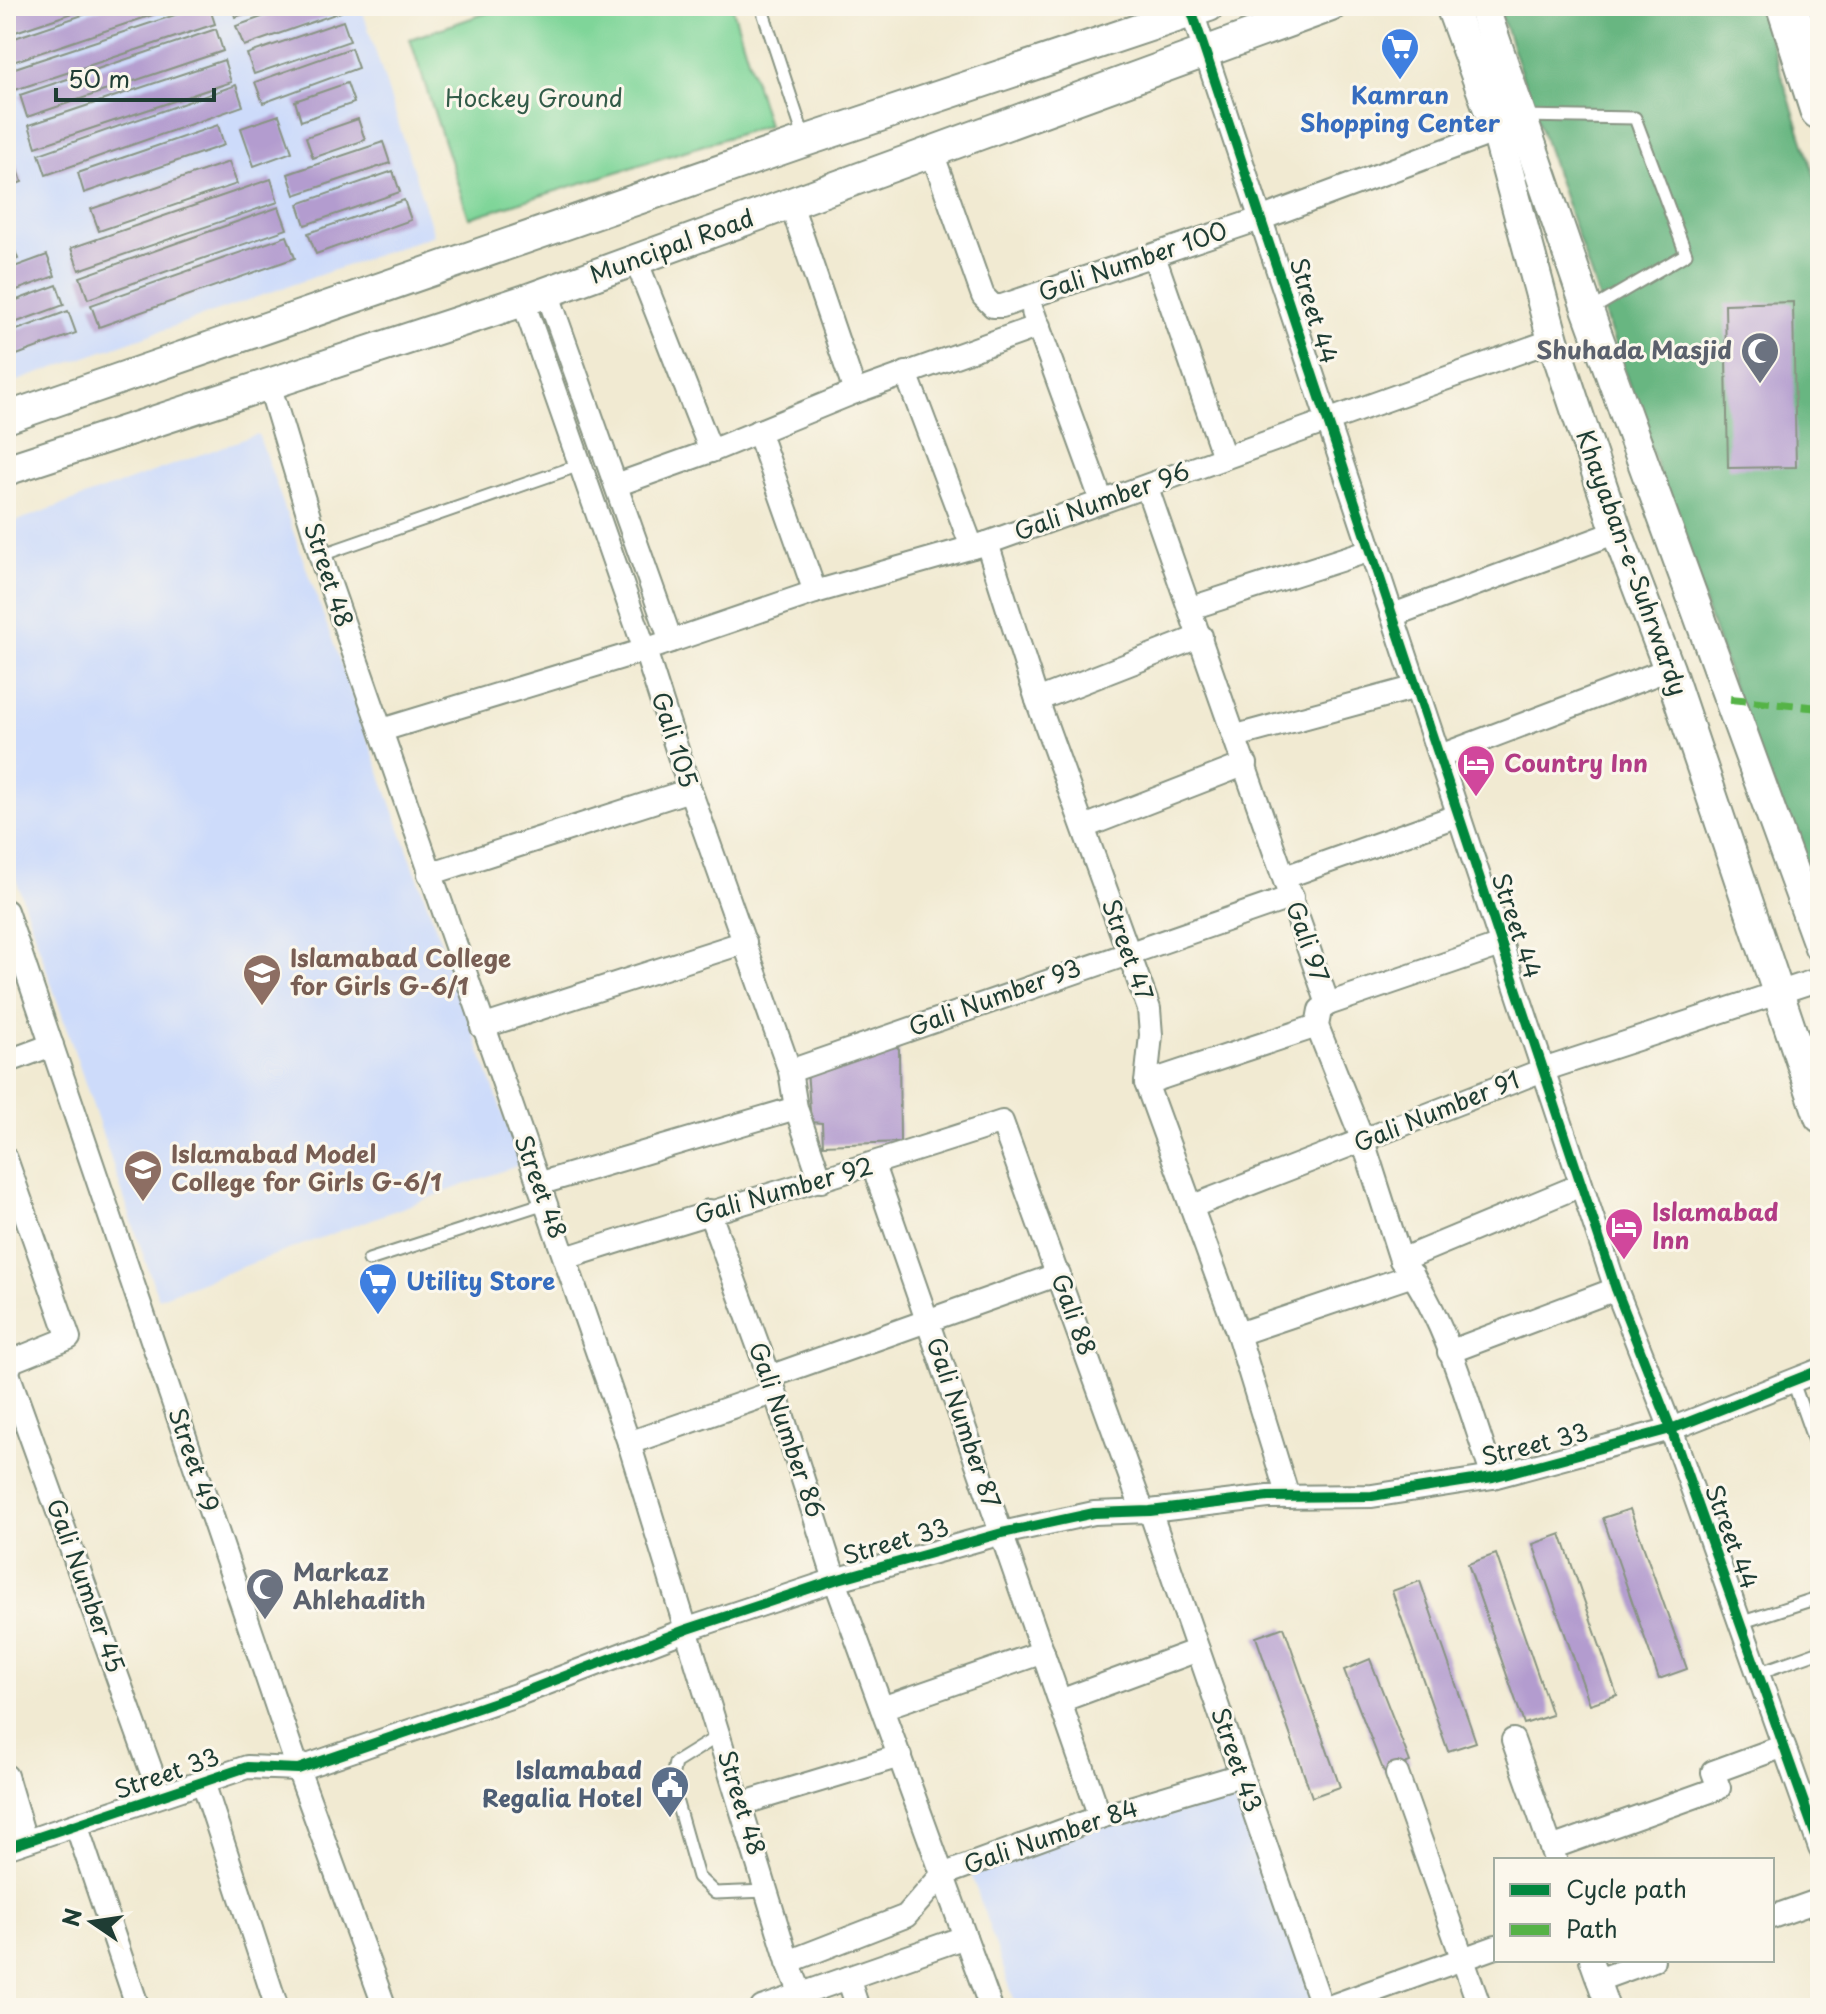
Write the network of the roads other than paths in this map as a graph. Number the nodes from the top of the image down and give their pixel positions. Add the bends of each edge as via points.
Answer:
1 (761, 6) edge
2 (1331, 6) edge
3 (1451, 6) edge
4 (1483, 6) edge
5 (1787, 6) edge
6 (1200, 9) edge
7 (1206, 50) junction
8 (1820, 109) edge
9 (1509, 124) junction
10 (805, 141) junction
11 (932, 152) junction
12 (791, 204) junction
13 (1263, 218) junction
14 (1154, 256) junction
15 (636, 260) junction
16 (535, 296) junction
17 (1028, 297) junction
18 (1588, 311) junction
19 (1039, 326) junction
20 (1553, 340) junction
21 (906, 373) junction
22 (269, 384) junction
23 (855, 392) junction
24 (6, 418) edge
25 (1327, 423) junction
26 (758, 431) junction
27 (711, 451) junction
28 (1224, 457) junction
29 (580, 465) junction
30 (6, 470) edge
31 (616, 485) junction
32 (1147, 488) junction
33 (1102, 502) junction
34 (1617, 532) junction
35 (979, 545) junction
36 (1371, 550) junction
37 (321, 555) junction
38 (815, 592) junction
39 (1191, 608) junction
40 (1393, 615) junction
41 (1201, 636) junction
42 (671, 641) junction
43 (645, 650) junction
44 (1669, 669) junction
45 (1417, 687) junction
46 (1037, 700) junction
47 (382, 730) junction
48 (1236, 736) junction
49 (1440, 756) junction
50 (1246, 764) junction
51 (690, 790) junction
52 (1459, 815) junction
53 (1084, 827) junction
54 (429, 874) junction
55 (1288, 887) junction
56 (6, 911) edge
57 (745, 942) junction
58 (1501, 945) junction
59 (1820, 947) edge
60 (1126, 952) junction
61 (1820, 979) edge
62 (1778, 995) junction
63 (1328, 1004) junction
64 (1317, 1026) junction
65 (482, 1027) junction
66 (52, 1045) junction
67 (6, 1062) edge
68 (1543, 1070) junction
69 (790, 1071) junction
70 (1146, 1083) junction
71 (796, 1108) junction
72 (1820, 1117) edge
73 (1002, 1122) joint
74 (1363, 1141) junction
75 (6, 1159) edge
76 (873, 1165) junction
77 (821, 1181) junction
78 (1581, 1185) junction
79 (542, 1194) junction
80 (1193, 1206) junction
81 (709, 1211) junction
82 (566, 1258) junction
83 (369, 1260) dead end
84 (1407, 1268) junction
85 (1059, 1274) junction
86 (1616, 1289) junction
87 (928, 1322) junction
88 (1238, 1334) junction
89 (1449, 1352) junction
90 (1820, 1370) edge
91 (8, 1377) edge
92 (1793, 1382) junction
93 (772, 1385) junction
94 (1671, 1429) junction
95 (629, 1443) junction
96 (1820, 1458) edge
97 (1493, 1477) junction
98 (1288, 1497) junction
99 (1146, 1510) junction
100 (1002, 1533) junction
101 (835, 1580) junction
102 (1820, 1597) edge
103 (1740, 1623) junction
104 (688, 1629) junction
105 (1198, 1650) junction
106 (1820, 1651) edge
107 (1043, 1652) junction
108 (1758, 1673) junction
109 (1060, 1701) junction
110 (882, 1708) junction
111 (720, 1735) junction
112 (1513, 1740) dead end
113 (1784, 1746) junction
114 (900, 1756) junction
115 (298, 1769) junction
116 (1397, 1774) dead end
117 (1241, 1775) junction
118 (6, 1776) edge
119 (203, 1782) junction
120 (160, 1795) junction
121 (741, 1804) junction
122 (1100, 1817) junction
123 (77, 1827) junction
124 (16, 1844) edge
125 (1820, 1848) edge
126 (1554, 1854) edge
127 (942, 1875) junction
128 (767, 1891) junction
129 (1820, 1900) edge
130 (1774, 1916) edge
131 (965, 1937) junction
132 (1494, 1948) edge
133 (1462, 1959) junction
134 (788, 1962) junction
135 (1641, 1962) edge
136 (1594, 1970) edge
137 (848, 1978) junction
138 (801, 1994) junction
139 (138, 2008) edge
140 (277, 2008) edge
141 (385, 2008) edge
142 (762, 2008) edge
143 (858, 2008) edge
144 (991, 2008) edge
145 (1324, 2008) edge
146 (1480, 2008) edge
147 (1608, 2008) edge

1 - 10 lane
2 - 7 street, Muncipal Road
3 - 9 street, Khayaban-e-Suhrwardy
4 - 9 street, Khayaban-e-Suhrwardy
5 - 8 highway
6 - 7 street, Street 44
6 - 10 street
7 - 11 street, Muncipal Road
7 - 13 street, Street 44
9 - 13 street, Gali Number 100
9 - 18 street, Khayaban-e-Suhrwardy
9 - 18 lane via 1635,118 1686,254
9 - 20 street, Khayaban-e-Suhrwardy
10 - 24 street
11 - 12 street, Muncipal Road
11 - 17 street, Gali Number 100 via 983,296 993,306
12 - 15 street, Muncipal Road
12 - 23 street
13 - 14 street, Gali Number 100
13 - 25 street, Street 44
14 - 17 street, Gali Number 100
14 - 28 street
15 - 16 street, Muncipal Road
15 - 27 street
16 - 22 street, Muncipal Road
16 - 29 street, Gali 105
16 - 31 street
17 - 19 street
18 - 59 street, Khayaban-e-Suhrwardy
19 - 21 street, Gali Number 100
19 - 33 street
20 - 25 street, Gali Number 96
20 - 34 street, Khayaban-e-Suhrwardy
21 - 23 street, Gali Number 100
21 - 35 street, Street 47
22 - 30 street, Muncipal Road
22 - 37 street, Street 48
23 - 26 street, Gali Number 100
25 - 28 street, Gali Number 96
25 - 36 street, Street 44
26 - 27 street, Gali Number 100
26 - 38 street
27 - 31 street, Gali Number 100
28 - 32 street, Gali Number 96
29 - 37 lane
29 - 43 street, Gali 105
31 - 42 street
32 - 33 street, Gali Number 96
32 - 39 street, Gali 97
33 - 35 street, Gali Number 96
34 - 40 street
34 - 44 street, Khayaban-e-Suhrwardy
35 - 38 street, Gali Number 96
35 - 46 street, Street 47
36 - 39 street
36 - 40 street, Street 44
37 - 47 street, Street 48
38 - 42 street, Gali Number 96
39 - 41 street, Gali 97
40 - 45 street, Street 44
41 - 46 street
41 - 48 street, Gali 97
42 - 43 street, Gali Number 96
43 - 47 street, Gali Number 96
43 - 51 street, Gali 105
44 - 49 street
44 - 62 street, Khayaban-e-Suhrwardy
45 - 48 street
45 - 49 street, Street 44
46 - 53 street, Street 47
47 - 54 street, Street 48
48 - 50 street, Gali 97
49 - 52 street, Street 44
50 - 53 street
50 - 55 street, Gali 97
51 - 54 street
51 - 57 street, Gali 105
52 - 55 street, Gali Number 93
52 - 58 street, Street 44
53 - 60 street, Street 47
54 - 65 street, Street 48
55 - 60 street, Gali Number 93
55 - 63 street, Gali 97
56 - 66 street, Street 49
57 - 65 street
57 - 69 street, Gali 105
58 - 63 street
58 - 68 street, Street 44
60 - 69 street, Gali Number 93
60 - 70 street, Street 47 via 1149,1009
61 - 62 street, Gali Number 91
62 - 68 street, Gali Number 91
62 - 72 street, Khayaban-e-Suhrwardy
63 - 64 street, Gali 97 via 1320,1010
64 - 70 street
64 - 74 street
65 - 79 street, Street 48
66 - 67 street
66 - 115 street, Street 49
68 - 74 street, Gali Number 91
68 - 78 street, Street 44
69 - 71 street, Gali 105
70 - 80 street, Street 47
71 - 77 street, Gali 105
71 - 79 street
73 - 76 street, Gali Number 92
73 - 85 street, Gali 88
74 - 80 street, Gali Number 91
74 - 84 street
75 - 91 street via 69,1338 12,1361
76 - 77 street, Gali Number 92
76 - 87 street, Gali Number 87
77 - 81 street, Gali Number 92
78 - 84 street
78 - 86 street, Street 44
79 - 82 street, Street 48
79 - 83 lane
80 - 88 street, Street 47
81 - 82 street, Gali Number 92
81 - 93 street, Gali Number 86
82 - 95 street, Street 48
84 - 88 street
84 - 89 street
85 - 87 street
85 - 99 street, Gali 88
86 - 89 street
86 - 94 street, Street 44
87 - 93 street
87 - 100 street, Gali Number 87
88 - 98 street, Street 47
89 - 97 street
90 - 92 street, Street 33
91 - 120 street, Gali Number 45
92 - 94 street, Street 33
92 - 96 lane
93 - 95 street
93 - 101 street, Gali Number 86
94 - 97 street, Street 33
94 - 103 street, Street 44
95 - 104 street, Street 48
97 - 98 street, Street 33 via 1372,1496
98 - 99 street, Street 33
99 - 100 street, Street 33 via 1094,1513
99 - 105 street, Street 43
100 - 101 street, Street 33
100 - 107 street, Gali Number 87
101 - 104 street, Street 33
101 - 110 street, Gali Number 86
102 - 103 lane
103 - 108 street, Street 44
104 - 111 street, Street 48
104 - 115 street, Street 33 via 516,1695
105 - 109 street
105 - 117 street, Street 43
106 - 108 lane
107 - 109 street, Gali Number 87
107 - 110 street
108 - 113 street, Street 44
109 - 122 street, Gali Number 87
110 - 114 street, Gali Number 86
111 - 121 street, Street 48
111 - 128 lane via 675,1763 671,1782 698,1877 715,1893
112 - 126 street
113 - 125 street, Street 44
113 - 126 street via 1713,1772 1719,1788
114 - 121 street
114 - 127 street, Gali Number 86
115 - 119 street, Street 33 via 247,1767
115 - 141 street, Street 49
116 - 133 street
117 - 122 street, Gali Number 84
117 - 145 street, Street 43
118 - 124 street
119 - 120 street, Street 33
119 - 140 street
120 - 123 street, Street 33
121 - 128 street, Street 48
122 - 127 street, Gali Number 84
123 - 124 street, Street 33
123 - 139 street
127 - 131 street, Gali Number 86
127 - 134 street, Gali Number 84 via 906,1916
128 - 134 street, Street 48
129 - 130 street
131 - 137 street
131 - 144 street, Gali Number 86
132 - 133 street
133 - 145 street
133 - 146 street
134 - 138 street, Street 48
135 - 136 street
136 - 147 street
137 - 138 street
137 - 143 street
138 - 142 street

